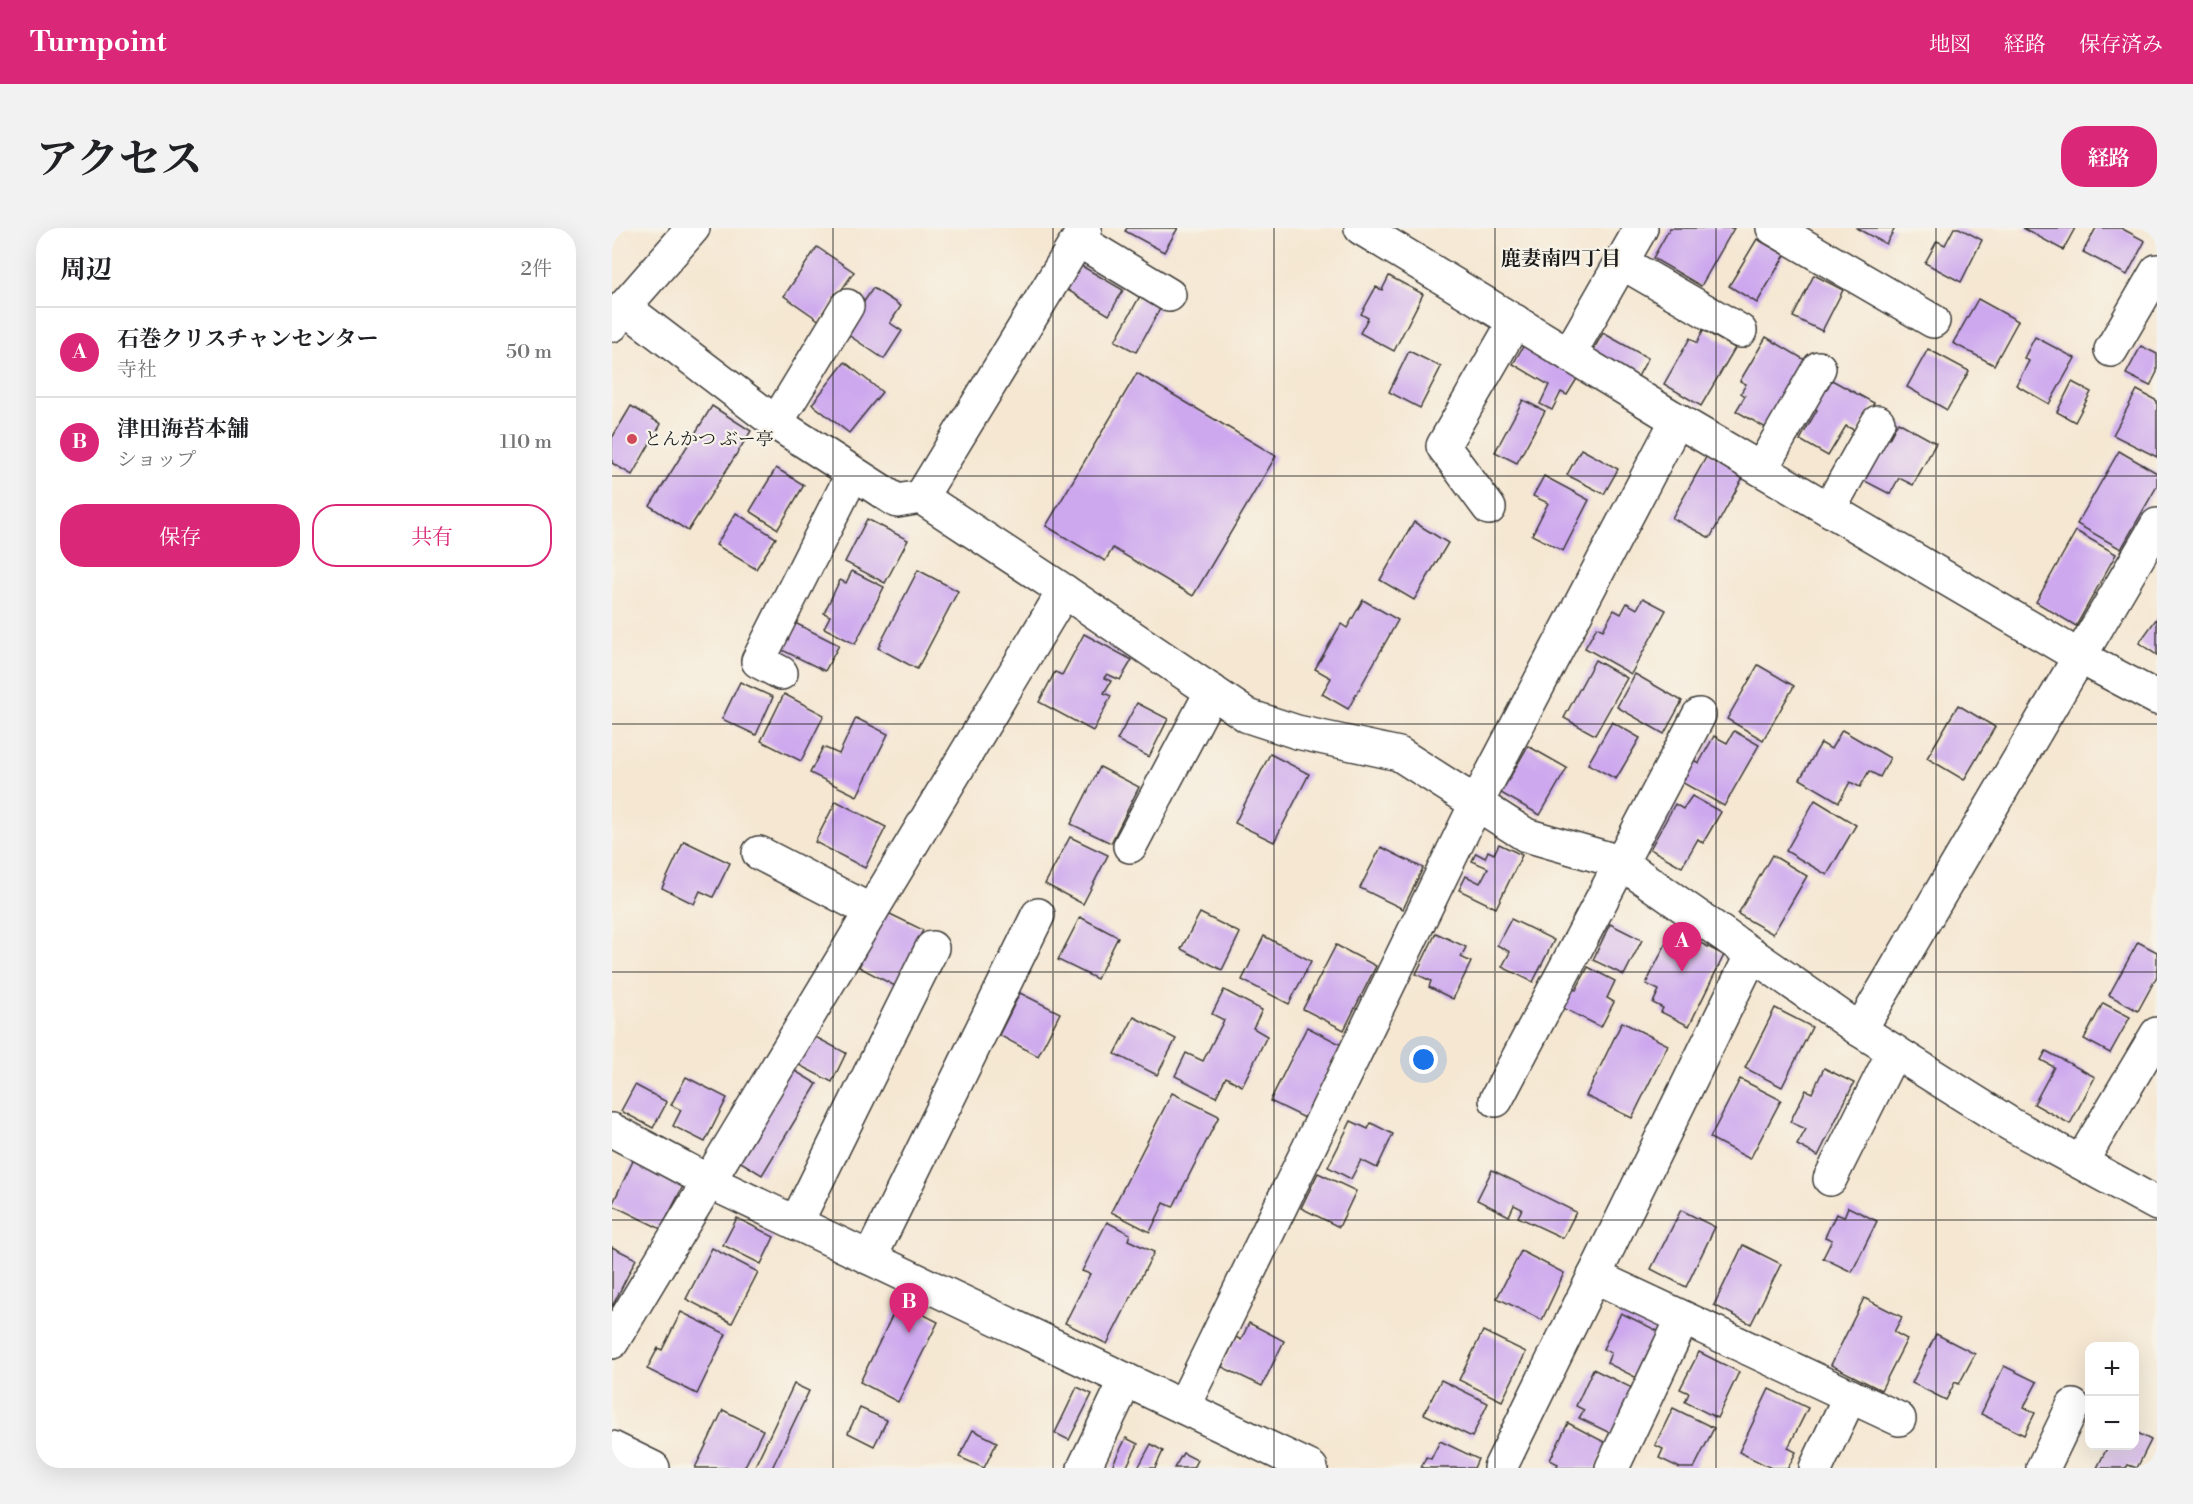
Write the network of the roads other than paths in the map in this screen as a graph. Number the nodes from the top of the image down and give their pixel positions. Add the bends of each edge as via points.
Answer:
1 (693, 228) edge
2 (1361, 228) edge
3 (1641, 228) edge
4 (1773, 228) edge
5 (1081, 234) edge
6 (1621, 262) junction
7 (2157, 271) edge
8 (1169, 295) dead end
9 (847, 306) dead end
10 (618, 316) edge
11 (1515, 321) junction
12 (1933, 321) dead end
13 (1740, 331) dead end
14 (2111, 350) dead end
15 (1569, 354) junction
16 (1819, 368) dead end
17 (1677, 420) junction
18 (1878, 422) dead end
19 (776, 423) junction
20 (1761, 469) junction
21 (853, 473) junction
22 (921, 497) junction
23 (1489, 508) dead end
24 (1829, 509) junction
25 (2157, 525) edge
26 (2145, 572) edge
27 (1065, 591) junction
28 (2080, 657) junction
29 (781, 673) dead end
30 (1212, 691) junction
31 (2157, 698) edge
32 (1699, 715) dead end
33 (1477, 802) junction
34 (1130, 846) dead end
35 (759, 854) dead end
36 (1620, 862) junction
37 (871, 911) junction
38 (1038, 915) dead end
39 (932, 948) dead end
40 (1752, 954) junction
41 (1860, 1030) junction
42 (2157, 1034) edge
43 (1894, 1051) junction
44 (1496, 1100) dead end
45 (612, 1130) edge
46 (2081, 1162) junction
47 (1830, 1179) dead end
48 (708, 1181) junction
49 (2157, 1204) edge
50 (796, 1223) junction
51 (870, 1258) junction
52 (1594, 1276) junction
53 (1683, 1318) junction
54 (612, 1342) edge
55 (1126, 1380) junction
56 (1850, 1396) junction
57 (2073, 1406) dead end
58 (1183, 1407) junction
59 (1899, 1419) dead end
60 (612, 1448) edge
61 (653, 1468) edge
62 (1084, 1468) edge
63 (1311, 1468) edge
64 (1500, 1468) edge
65 (1612, 1468) edge
66 (1816, 1468) edge
67 (2043, 1468) edge

1 - 10 main road
2 - 11 main road
3 - 6 main road
4 - 12 main road
5 - 8 main road
5 - 22 main road
6 - 13 main road
6 - 15 main road
7 - 14 main road
9 - 19 main road
10 - 19 main road
11 - 15 main road
11 - 23 main road via 1443,446
15 - 17 main road
16 - 20 main road
17 - 20 main road
17 - 33 main road
18 - 24 main road
19 - 21 main road
20 - 24 main road
21 - 22 main road via 897,501
21 - 29 main road via 758,661
22 - 27 main road
24 - 28 main road
25 - 26 main road
26 - 28 main road
27 - 30 main road
27 - 37 main road
28 - 31 main road
28 - 41 main road
30 - 33 main road via 1248,716 1399,754
30 - 34 main road
32 - 36 main road
33 - 36 main road via 1526,835
33 - 58 main road
35 - 37 main road
36 - 40 main road
36 - 44 main road
37 - 48 main road
38 - 51 main road
39 - 50 main road
40 - 41 main road
40 - 52 main road
41 - 43 main road
42 - 46 main road
43 - 46 main road via 2010,1124
43 - 47 main road
45 - 48 main road
46 - 49 main road
48 - 50 main road
48 - 54 main road
50 - 51 main road
51 - 55 main road
52 - 53 main road
52 - 64 main road
53 - 56 main road
53 - 65 main road
55 - 58 main road
55 - 62 main road
56 - 59 main road
56 - 66 main road
57 - 67 main road
58 - 63 main road
60 - 61 main road

